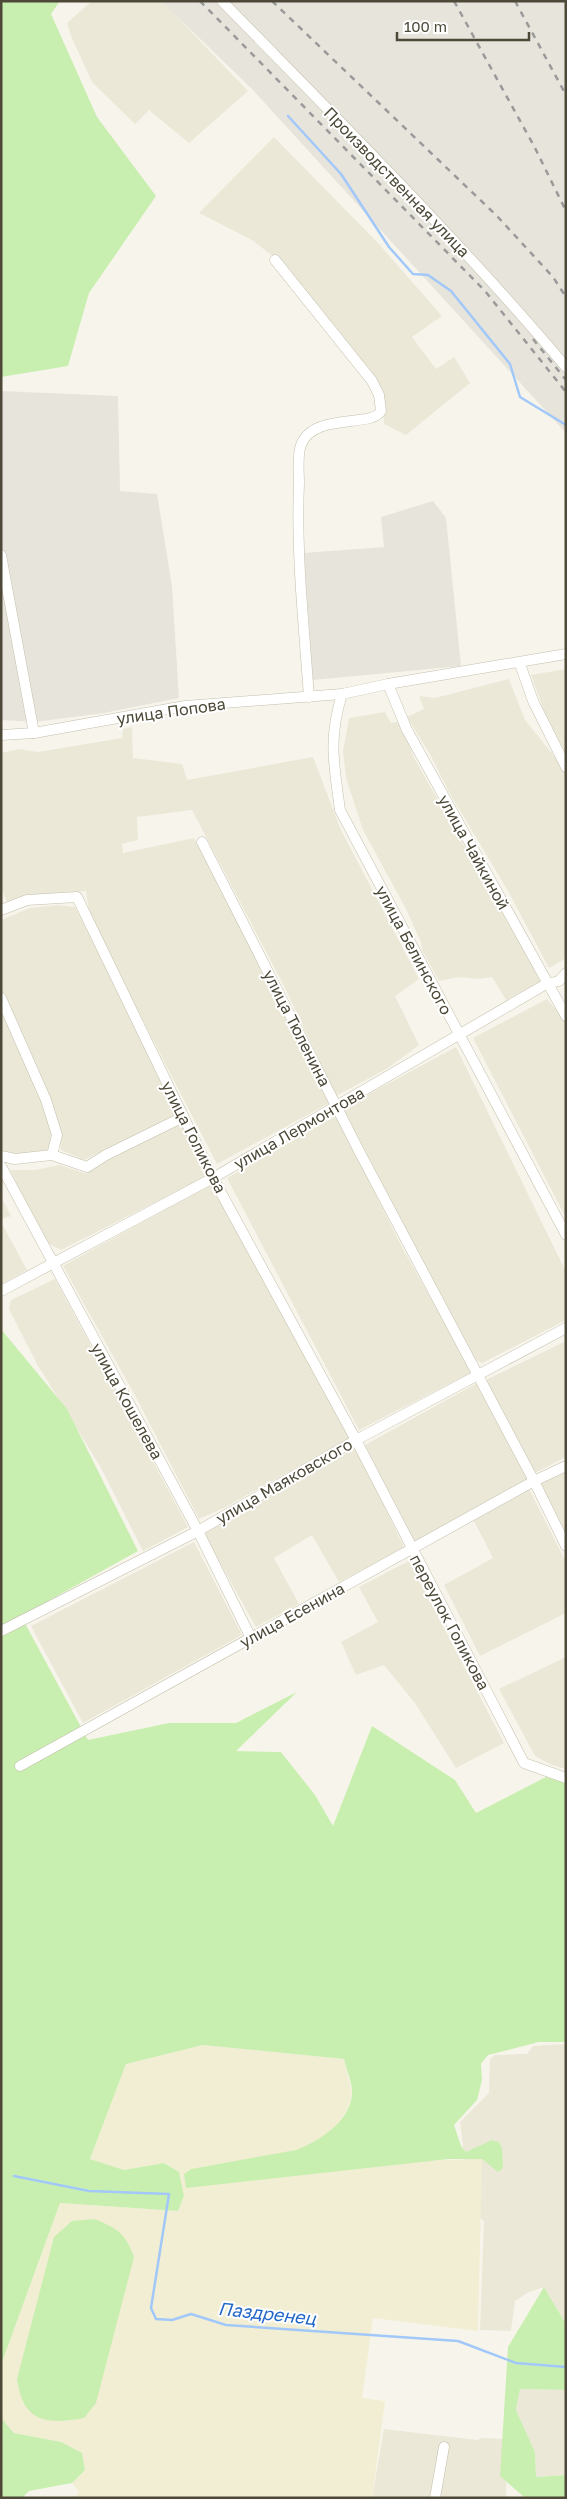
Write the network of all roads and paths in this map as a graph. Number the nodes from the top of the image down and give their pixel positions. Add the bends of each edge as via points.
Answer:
1 (222, 1) edge
2 (275, 260) dead end
3 (566, 367) edge
4 (1, 555) edge
5 (566, 654) edge
6 (520, 664) junction
7 (388, 684) junction
8 (342, 694) junction
9 (309, 697) junction
10 (34, 732) junction
11 (1, 735) edge
12 (566, 767) edge
13 (202, 842) dead end
14 (1, 910) edge
15 (566, 973) edge
16 (546, 984) junction
17 (1, 998) edge
18 (566, 1016) edge
19 (458, 1034) junction
20 (337, 1106) junction
21 (183, 1117) junction
22 (52, 1155) junction
23 (1, 1156) edge
24 (1, 1166) edge
25 (213, 1178) junction
26 (566, 1235) edge
27 (52, 1264) junction
28 (1, 1292) edge
29 (566, 1328) edge
30 (478, 1374) junction
31 (356, 1440) junction
32 (566, 1466) edge
33 (534, 1481) junction
34 (198, 1531) junction
35 (566, 1546) edge
36 (412, 1549) junction
37 (1, 1631) edge
38 (251, 1638) junction
39 (20, 1766) dead end
40 (566, 1778) edge
41 (444, 2447) dead end
42 (435, 2498) edge

1 - 3 street, Производственная улица via 393,176
2 - 9 street via 372,381 381,401 380,411 374,418 330,422 309,435 301,445 297,524
4 - 10 street
5 - 6 street
6 - 7 street
6 - 12 street via 533,702
7 - 8 street
7 - 16 street, улица Чайкиной via 406,730
8 - 9 street, улица Попова
8 - 19 street, улица Белинского via 334,720 332,744 340,810
9 - 10 street, улица Попова via 186,706
10 - 11 street, улица Попова
13 - 20 street, улица Тюленина
14 - 21 street, улица Голикова via 27,900 76,897
15 - 16 street, улица Лермонтова via 559,981
16 - 18 street, улица Чайкиной
16 - 19 street, улица Лермонтова
17 - 22 street via 46,1100 57,1135
19 - 20 street, улица Лермонтова
19 - 26 street, улица Белинского
20 - 25 street, улица Лермонтова
20 - 30 street, улица Тюленина
21 - 22 street via 87,1167
21 - 25 street, улица Голикова
22 - 23 street via 15,1159
24 - 27 street, улица Кошелева
25 - 27 street, улица Лермонтова
25 - 31 street, улица Голикова
27 - 28 street, улица Лермонтова
27 - 34 street, улица Кошелева
29 - 30 street, улица Маяковского
30 - 31 street, улица Маяковского
30 - 33 street, улица Тюленина
31 - 34 street, улица Маяковского
31 - 36 street, переулок Голикова
32 - 33 street, улица Есенина
33 - 35 street, улица Тюленина
33 - 36 street, улица Есенина
34 - 37 street, улица Маяковского
34 - 38 street, улица Кошелева
36 - 38 street, улица Есенина
36 - 40 street, переулок Голикова via 524,1763
38 - 39 street, улица Есенина
41 - 42 street

